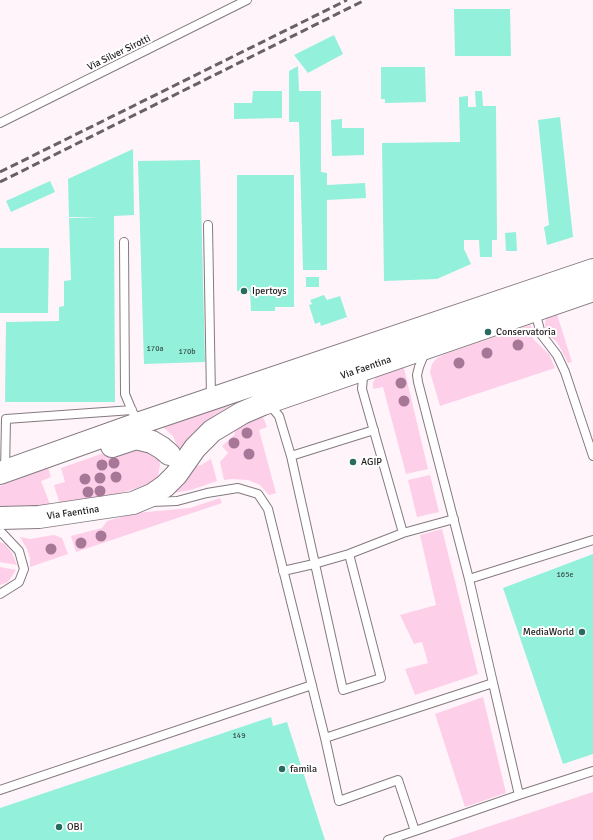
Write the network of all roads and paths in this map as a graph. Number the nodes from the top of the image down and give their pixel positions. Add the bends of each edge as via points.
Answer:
1 (247, 0) edge
2 (0, 123) edge
3 (208, 225) dead end
4 (124, 242) dead end
5 (593, 270) edge
6 (593, 290) edge
7 (535, 310) junction
8 (427, 347) junction
9 (368, 368) junction
10 (211, 400) junction
11 (263, 404) junction
12 (136, 417) junction
13 (374, 430) junction
14 (79, 445) junction
15 (169, 454) junction
16 (291, 456) junction
17 (593, 456) edge
18 (2, 472) edge
19 (165, 486) junction
20 (133, 504) junction
21 (454, 519) junction
22 (1, 528) edge
23 (403, 533) junction
24 (593, 540) edge
25 (349, 554) junction
26 (314, 564) junction
27 (283, 571) junction
28 (469, 579) junction
29 (0, 594) edge
30 (493, 682) junction
31 (312, 685) junction
32 (325, 738) junction
33 (593, 771) edge
34 (0, 790) edge
35 (519, 795) junction
36 (415, 831) junction
37 (388, 840) edge

1 - 2 lane, Via Silver Sirotti
3 - 10 lane
4 - 12 lane via 125,394
5 - 10 main road, Via Faentina
6 - 7 main road, Via Faentina
7 - 8 main road, Via Faentina
7 - 17 lane via 541,334 557,355 565,372
8 - 9 main road, Via Faentina
8 - 21 lane via 417,375
9 - 11 main road, Via Faentina
9 - 13 lane via 362,389
10 - 12 main road, Via Faentina
11 - 16 lane via 279,416
11 - 19 main road, Via Faentina via 242,412 212,431
12 - 14 main road, Via Faentina
12 - 15 main road via 158,434
12 - 18 lane via 6,419
13 - 16 lane
13 - 23 lane
14 - 15 main road via 96,450 136,438 152,442
14 - 18 main road, Via Faentina
15 - 19 main road via 170,465
16 - 26 lane
19 - 20 main road, Via Faentina
20 - 22 main road, Via Faentina via 118,511 62,526 31,531
20 - 27 lane via 177,501 238,488 258,494 268,509
21 - 23 lane
21 - 28 lane
22 - 29 lane via 19,551 24,569 19,582
23 - 25 lane
24 - 28 lane
25 - 26 lane
25 - 26 lane via 381,678 343,690
26 - 27 lane
27 - 31 lane
28 - 30 lane
30 - 32 lane
30 - 35 lane
31 - 32 lane
31 - 34 lane
32 - 36 lane via 339,801 398,780
33 - 35 lane
35 - 36 lane
36 - 37 lane

